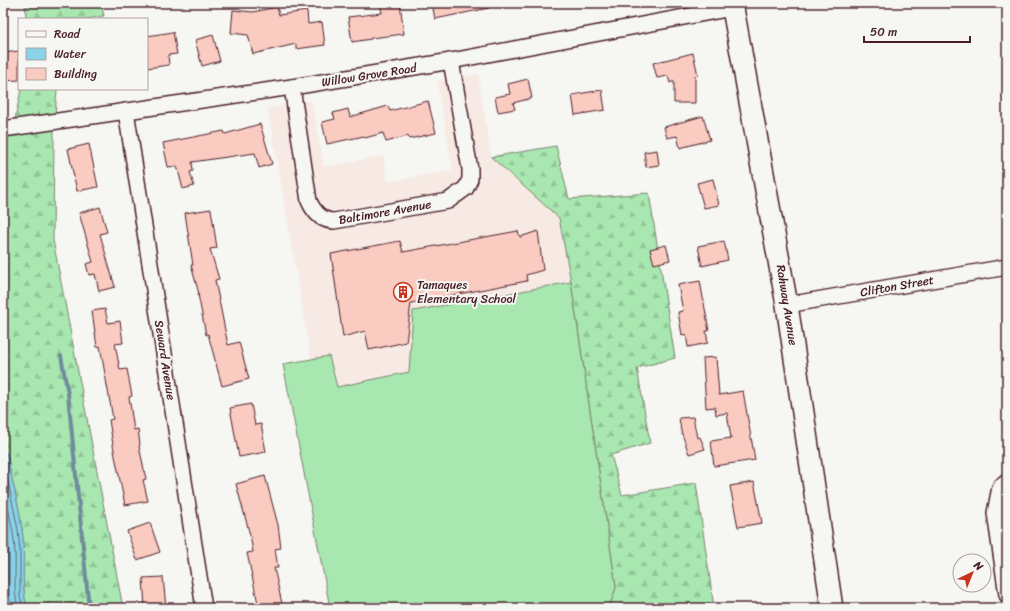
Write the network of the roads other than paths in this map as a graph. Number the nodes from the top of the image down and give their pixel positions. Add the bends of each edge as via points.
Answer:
1 (732, 6) edge
2 (451, 61) junction
3 (292, 87) junction
4 (126, 112) junction
5 (3, 129) edge
6 (1007, 267) edge
7 (787, 305) junction
8 (1007, 482) edge
9 (1007, 596) edge
10 (204, 608) edge
11 (832, 608) edge

1 - 2 street, Willow Grove Road
1 - 7 street, Rahway Avenue
2 - 3 street, Willow Grove Road
2 - 3 street, Baltimore Avenue via 470,178 466,188 448,201 328,221 319,216 309,201
3 - 4 street, Willow Grove Road
4 - 5 street, Willow Grove Road
4 - 10 street, Seward Avenue
6 - 7 street, Clifton Street
7 - 11 street, Rahway Avenue
8 - 9 street via 1000,486 995,513

